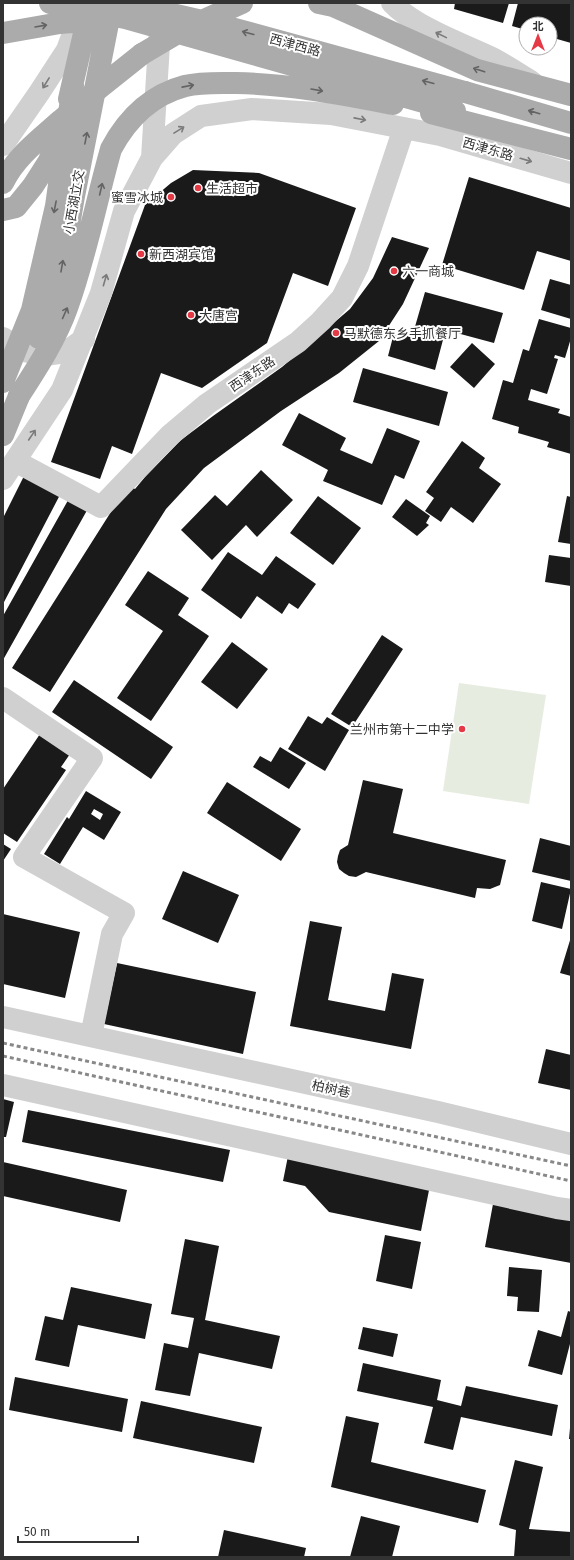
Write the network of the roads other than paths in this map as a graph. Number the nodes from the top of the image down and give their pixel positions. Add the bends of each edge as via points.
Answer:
1 (50, 3) edge
2 (84, 3) edge
3 (91, 3) edge
4 (161, 3) edge
5 (242, 3) edge
6 (319, 3) edge
7 (354, 3) edge
8 (392, 3) edge
9 (120, 8) edge
10 (3, 33) edge
11 (398, 36) junction
12 (73, 85) junction
13 (538, 85) junction
14 (571, 95) edge
15 (571, 123) edge
16 (404, 128) junction
17 (3, 145) edge
18 (571, 149) edge
19 (152, 158) junction
20 (571, 173) edge
21 (3, 183) edge
22 (3, 210) edge
23 (84, 338) junction
24 (9, 342) edge
25 (11, 389) edge
26 (3, 435) edge
27 (15, 461) junction
28 (3, 479) edge
29 (3, 698) edge
30 (3, 1017) edge
31 (91, 1036) junction
32 (3, 1085) edge
33 (571, 1144) edge
34 (571, 1210) edge

1 - 9 main road, bridge
2 -> 17 street via 67,50
3 - 12 main road, bridge
4 - 19 street
5 - 21 main road, bridge via 186,28 142,54 24,154 8,172
6 - 11 main road via 333,6
7 - 11 main road
13 -> 8 street via 497,60 436,32 401,12
10 -> 9 main road, bridge via 60,23
15 -> 9 main road, 西津西路, bridge via 224,26
9 - 18 main road, 西津东路, bridge
25 -> 9 main road, 小西湖立交, bridge via 60,279 74,196
13 -> 11 main road via 477,70
12 - 22 main road, bridge via 49,161 16,207
12 -> 25 main road, bridge via 56,206
13 - 14 main road
19 -> 16 street, 西津东路 via 173,134 201,116 252,109 331,114
16 -> 20 street, 西津东路 via 440,135
16 - 27 street, 西津东路 via 358,266 342,298 298,342 207,404 169,436 101,507
25 -> 18 main road, bridge via 44,357 67,309 88,242 111,150 118,136 140,109 169,92 186,86 220,83 314,89 393,104
23 -> 19 street via 101,293 124,211
23 - 24 street via 66,352 45,355 23,351
27 -> 23 street via 62,390
25 - 26 main road
27 - 28 street
29 - 31 street via 92,758 24,857 124,913 112,934
30 - 31 street, 柏树巷
31 - 33 street, 柏树巷 via 438,1112
32 - 34 street

